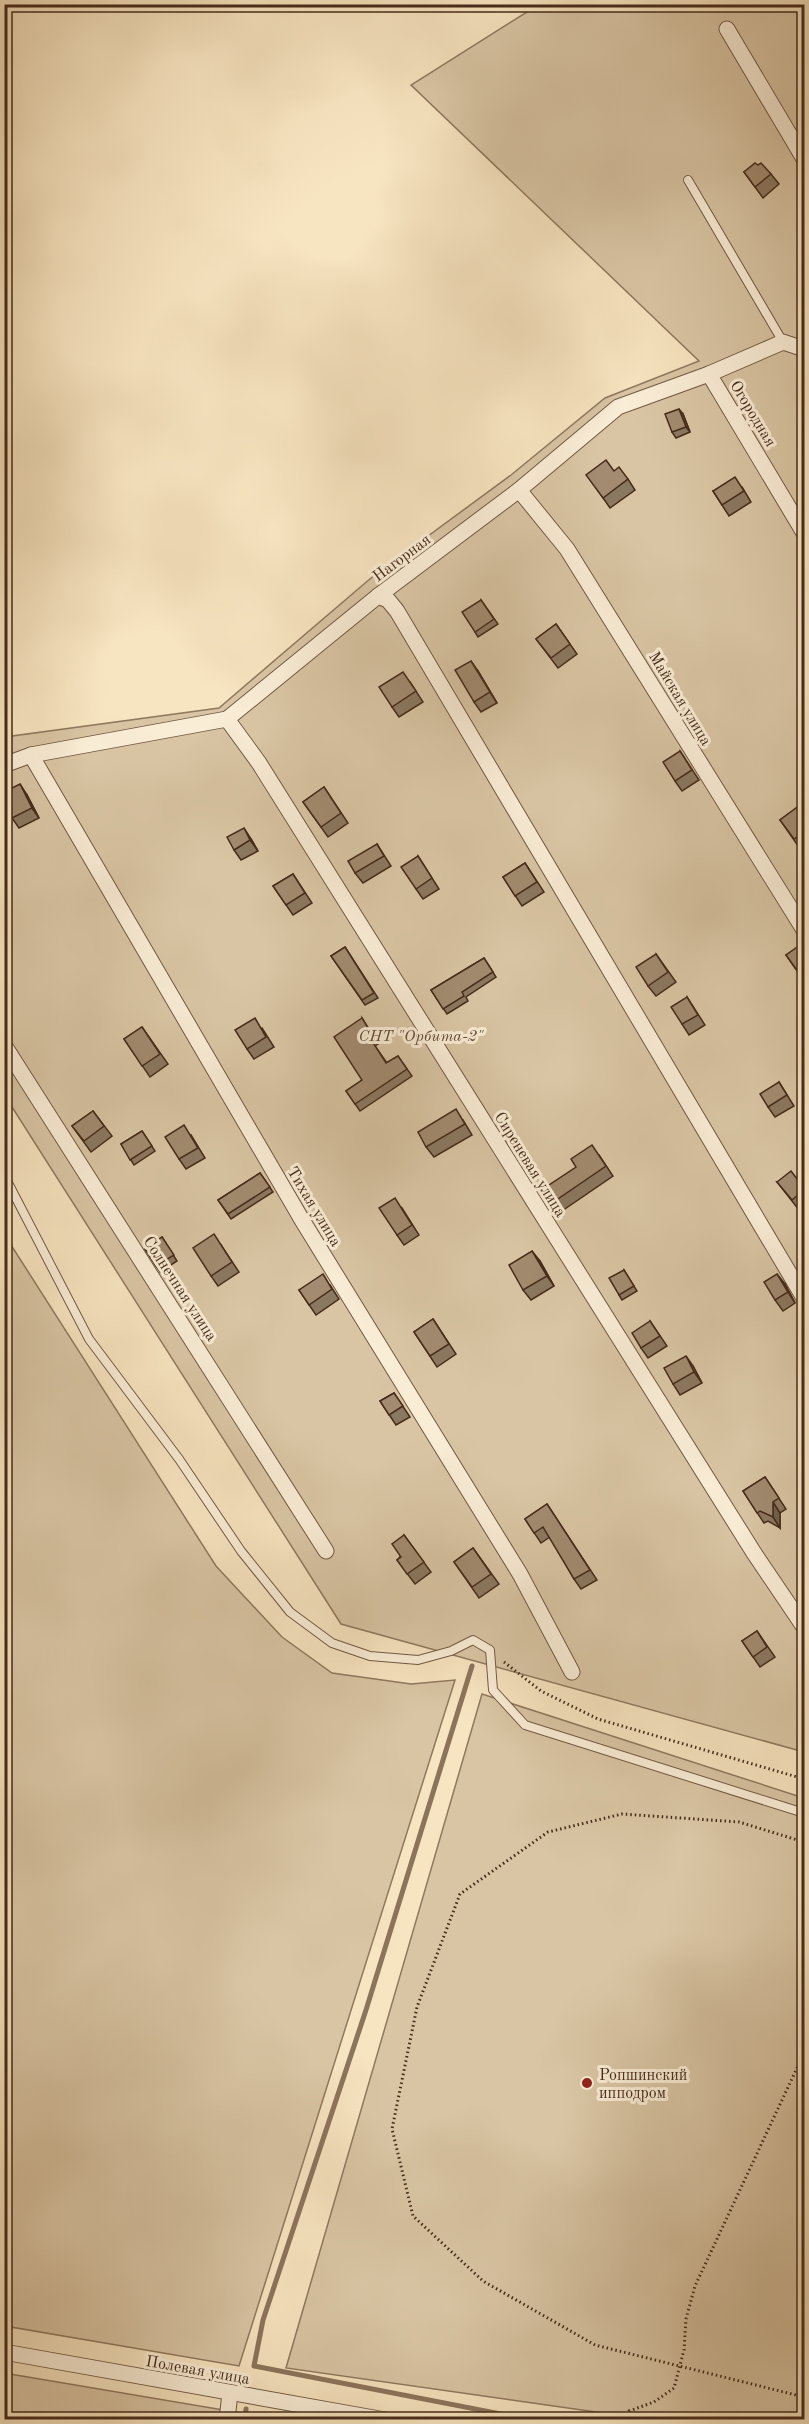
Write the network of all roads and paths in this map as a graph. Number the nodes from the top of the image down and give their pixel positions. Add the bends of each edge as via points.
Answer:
1 (727, 29) dead end
2 (804, 159) edge
3 (688, 180) dead end
4 (783, 342) junction
5 (804, 349) edge
6 (709, 374) junction
7 (519, 490) junction
8 (804, 533) edge
9 (378, 596) junction
10 (227, 719) junction
11 (31, 755) junction
12 (4, 765) edge
13 (804, 930) edge
14 (4, 1045) edge
15 (4, 1175) edge
16 (804, 1298) edge
17 (326, 1551) dead end
18 (804, 1627) edge
19 (490, 1650) junction
20 (572, 1672) dead end
21 (804, 1779) edge
22 (804, 1813) edge
23 (804, 1842) edge
24 (804, 2053) edge
25 (4, 2352) edge
26 (680, 2366) junction
27 (230, 2393) junction
28 (804, 2397) edge
29 (385, 2419) edge
30 (227, 2420) edge
31 (627, 2420) edge

1 - 2 street
3 - 4 lane
4 - 5 street
4 - 6 street, Нагорная
6 - 7 street, Нагорная via 618,407
6 - 8 street, Огородная
7 - 9 street, Нагорная
7 - 13 street, Майская улица via 567,549
9 - 10 street, Нагорная
9 - 16 street via 388,600 397,611
10 - 11 street, Нагорная
10 - 18 street, Сиреневая улица via 259,763
11 - 12 street, Нагорная
11 - 20 street, Тихая улица via 302,1220 520,1574
14 - 17 street, Солнечная улица
15 - 19 lane via 88,1339 179,1459 241,1551 290,1612 332,1643 370,1656 418,1660 473,1640
19 - 21 path via 541,1691 598,1719
19 - 22 lane via 493,1690 525,1725
23 - 26 path via 739,1822 622,1814 548,1832 460,1894 417,2007 392,2129 413,2216 483,2281 595,2345
24 - 26 path via 695,2286
25 - 27 street, Полевая улица
26 - 28 path
26 - 31 path via 674,2388 654,2402 629,2411
27 - 29 street, Полевая улица
27 - 30 street

